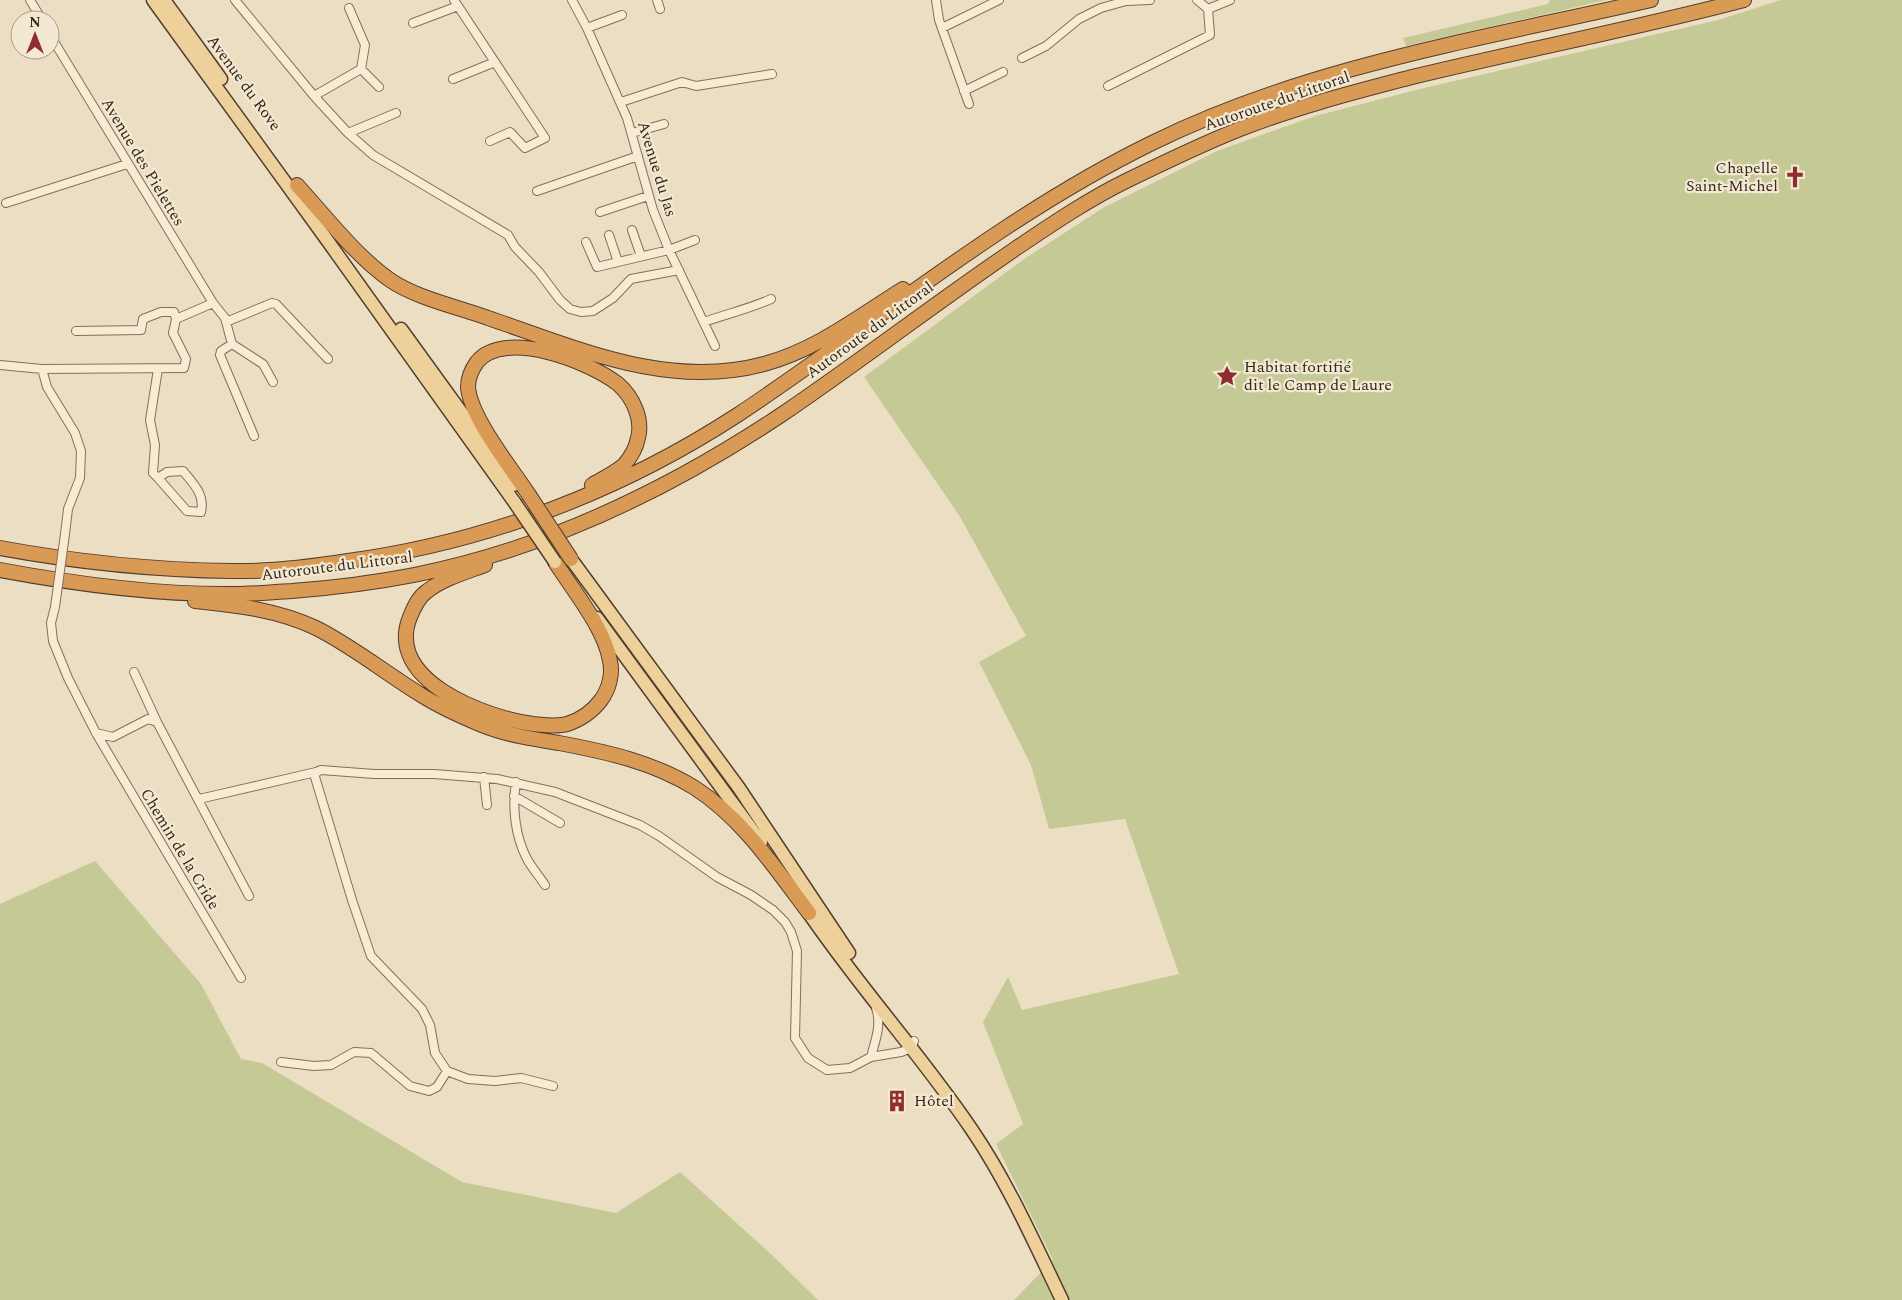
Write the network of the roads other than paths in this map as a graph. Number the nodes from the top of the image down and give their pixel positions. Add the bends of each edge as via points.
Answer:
1 (153, 0) edge
2 (164, 0) edge
3 (234, 0) edge
4 (572, 0) edge
5 (657, 0) edge
6 (936, 0) edge
7 (999, 0) edge
8 (1150, 0) edge
9 (1197, 0) edge
10 (1230, 0) edge
11 (1651, 0) edge
12 (1744, 0) edge
13 (456, 3) edge
14 (349, 8) dead end
15 (660, 9) dead end
16 (1208, 9) junction
17 (622, 15) dead end
18 (413, 23) dead end
19 (587, 28) junction
20 (942, 28) junction
21 (60, 52) edge
22 (1022, 58) dead end
23 (495, 62) junction
24 (361, 69) junction
25 (1003, 72) dead end
26 (772, 74) dead end
27 (453, 79) dead end
28 (1108, 86) dead end
29 (379, 87) dead end
30 (964, 91) junction
31 (314, 96) junction
32 (621, 102) junction
33 (968, 104) dead end
34 (396, 113) dead end
35 (664, 124) dead end
36 (348, 133) junction
37 (632, 133) junction
38 (490, 141) dead end
39 (638, 156) junction
40 (127, 164) junction
41 (297, 185) junction
42 (537, 191) dead end
43 (648, 196) junction
44 (6, 203) dead end
45 (600, 212) dead end
46 (1030, 212) junction
47 (632, 230) dead end
48 (609, 235) dead end
49 (695, 240) dead end
50 (586, 242) dead end
51 (669, 250) junction
52 (641, 256) junction
53 (618, 262) junction
54 (679, 270) junction
55 (770, 299) dead end
56 (213, 303) junction
57 (176, 319) junction
58 (226, 322) junction
59 (704, 322) junction
60 (76, 330) dead end
61 (232, 344) junction
62 (715, 346) dead end
63 (328, 359) dead end
64 (0, 365) edge
65 (42, 369) junction
66 (158, 369) junction
67 (273, 382) dead end
68 (782, 414) junction
69 (254, 436) dead end
70 (158, 478) junction
71 (523, 499) junction
72 (0, 548) edge
73 (555, 562) junction
74 (574, 562) joint
75 (332, 564) junction
76 (0, 570) edge
77 (0, 574) edge
78 (134, 672) dead end
79 (158, 722) junction
80 (96, 733) junction
81 (316, 772) junction
82 (484, 777) junction
83 (516, 782) junction
84 (514, 796) junction
85 (199, 799) junction
86 (487, 804) dead end
87 (560, 823) dead end
88 (545, 885) dead end
89 (249, 896) dead end
90 (809, 913) junction
91 (241, 978) dead end
92 (872, 997) junction
93 (901, 1029) junction
94 (877, 1035) junction
95 (912, 1044) junction
96 (871, 1057) junction
97 (281, 1062) dead end
98 (447, 1071) junction
99 (553, 1086) dead end
100 (1062, 1300) edge

1 - 71 main road via 327,240
2 - 41 main road, Avenue du Rove
3 - 31 street
4 - 19 street, Avenue du Jas
5 - 15 street
6 - 20 street
7 - 20 street
8 - 22 street via 1126,1 1101,8 1079,19 1046,46
9 - 16 street
10 - 16 street
11 - 46 highway, Autoroute du Littoral via 1357,67 1274,93 1206,118 1151,144
12 - 68 highway, Autoroute du Littoral via 1384,84 1241,128 1121,184 1042,231
13 - 18 street
13 - 23 street
14 - 24 street via 365,45
16 - 28 street via 1210,35
17 - 19 street
19 - 32 street, Avenue du Jas
20 - 30 street
21 - 40 street, Avenue des Pielettes
23 - 27 street
23 - 38 street via 545,138 525,148 510,132
24 - 29 street
24 - 31 street
25 - 30 street
26 - 32 street via 696,86 682,82
30 - 33 street
31 - 36 street
32 - 37 street, Avenue du Jas
34 - 36 street
35 - 37 street
36 - 54 street via 373,155 508,235 570,309 593,311 613,298 632,279
37 - 39 street, Avenue du Jas
39 - 42 street
39 - 43 street, Avenue du Jas
40 - 44 street
40 - 56 street, Avenue des Pielettes
41 - 46 highway via 371,265 414,292 600,355 666,371 709,373 763,364 800,352
41 - 71 main road, Avenue du Rove
43 - 45 street
43 - 51 street, Avenue du Jas
46 - 75 highway, Autoroute du Littoral via 735,416 618,482 504,527 440,545
47 - 52 street
48 - 53 street
49 - 51 street
50 - 53 street via 597,267
51 - 52 street
51 - 54 street, Avenue du Jas
52 - 53 street
54 - 59 street, Avenue du Jas
55 - 59 street
56 - 57 street
56 - 58 street, Avenue des Pielettes
57 - 60 street via 174,312 160,312 143,319 141,330
57 - 66 street via 173,333 186,359 184,368
58 - 61 street, Avenue des Pielettes
58 - 63 street via 276,304
59 - 62 street, Avenue du Jas
61 - 67 street via 262,364
61 - 69 street via 220,355
64 - 65 street
65 - 66 street
65 - 80 street, Chemin de la Cride, bridge via 47,387 75,433 81,451 80,478 68,509 51,623 53,641
66 - 70 street via 150,420 155,445 153,474
68 - 73 highway via 716,459 627,509 568,535 444,581 426,592 416,603 406,640 412,661 421,673 454,698 487,714 545,725 566,724 585,716 597,706 606,691 611,662 595,624
68 - 76 highway, Autoroute du Littoral via 699,465 627,503 561,532 486,557 416,575 319,589 235,594 132,588
70 - 70 street via 187,512 201,512 203,502 195,485 183,472 167,472
71 - 73 main road, bridge
71 - 74 highway, bridge
71 - 75 highway via 483,426 468,385 480,358 505,348 539,350 575,361 618,384 631,399 638,415 640,432 635,449 624,464 581,491 513,519
72 - 75 highway, Autoroute du Littoral via 147,567 235,571
73 - 90 main road via 752,828
74 - 93 main road via 739,788
77 - 90 highway via 82,590 231,605 283,615 345,645 448,711 484,726 508,734 593,749 664,771 694,788 733,818
78 - 79 street
79 - 80 street via 148,719 113,737
79 - 85 street
80 - 91 street, Chemin de la Cride
81 - 82 street
81 - 85 street
81 - 98 street via 352,900 372,956 422,1009 430,1025 435,1053
82 - 83 street
82 - 86 street
83 - 84 street
83 - 96 street via 555,792 640,825 773,910 791,932 797,951 795,1038 808,1058 827,1070 850,1068
84 - 87 street
84 - 88 street via 517,829 526,858
85 - 89 street
90 - 92 main road
92 - 93 main road
92 - 94 street via 878,1015
93 - 94 street via 884,1028
93 - 95 main road
94 - 96 street
95 - 96 street via 901,1052
95 - 100 main road via 1002,1177
97 - 98 street via 331,1065 354,1052 371,1053 410,1086 429,1091 438,1087
98 - 99 street via 468,1079 495,1081 521,1078

